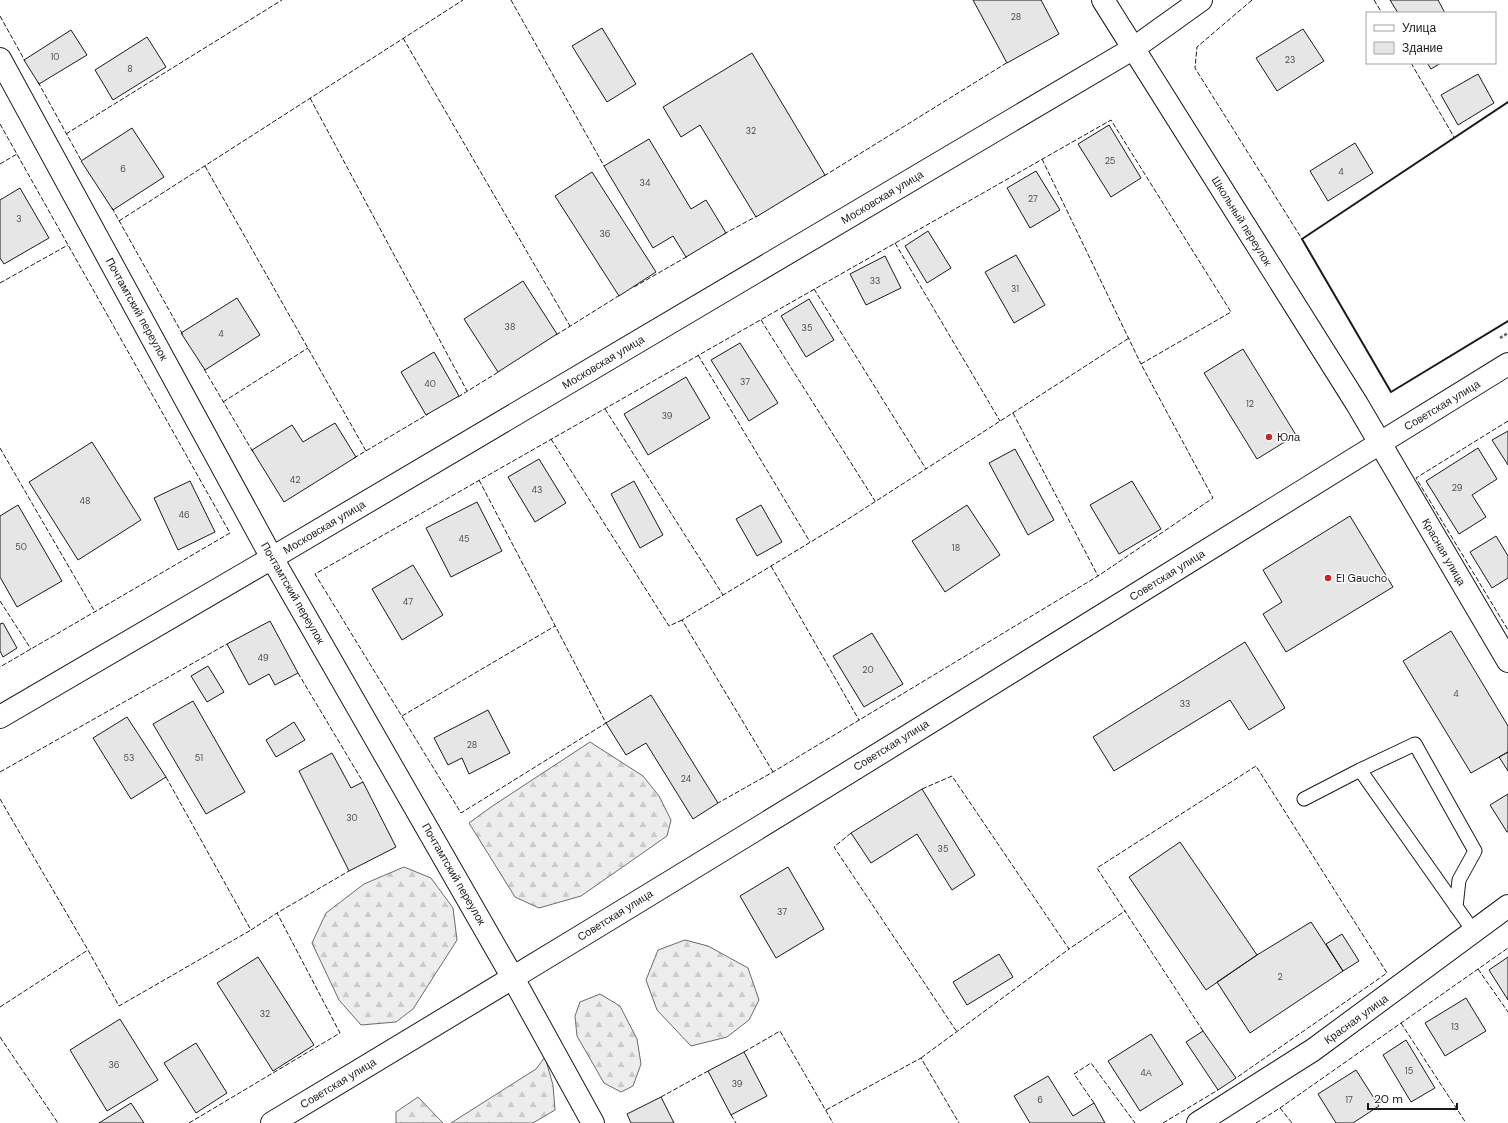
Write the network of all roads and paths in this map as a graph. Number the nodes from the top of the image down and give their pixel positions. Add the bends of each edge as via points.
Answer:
1 (1103, 0) edge
2 (1201, 0) edge
3 (1134, 48) junction
4 (0, 59) edge
5 (1508, 364) edge
6 (1380, 443) junction
7 (272, 558) junction
8 (1508, 661) edge
9 (0, 717) edge
10 (1360, 770) junction
11 (1304, 799) dead end
12 (1508, 906) edge
13 (1456, 907) junction
14 (1474, 932) junction
15 (513, 978) junction
16 (272, 1123) edge
17 (593, 1123) edge
18 (1198, 1123) edge

1 - 3 street, Школьный переулок
2 - 3 street, Московская улица
3 - 6 street, Школьный переулок
3 - 7 street, Московская улица
4 - 7 street, Почтамтский переулок
5 - 6 street, Советская улица
6 - 8 street, Красная улица
6 - 15 street, Советская улица
7 - 9 street, Московская улица
7 - 15 street, Почтамтский переулок
10 - 11 lane
10 - 13 lane
10 - 13 lane via 1415,744 1475,851 1459,880
12 - 14 street, Красная улица
13 - 14 lane
14 - 18 street, Красная улица via 1313,1050
15 - 16 street, Советская улица
15 - 17 street, Почтамтский переулок

